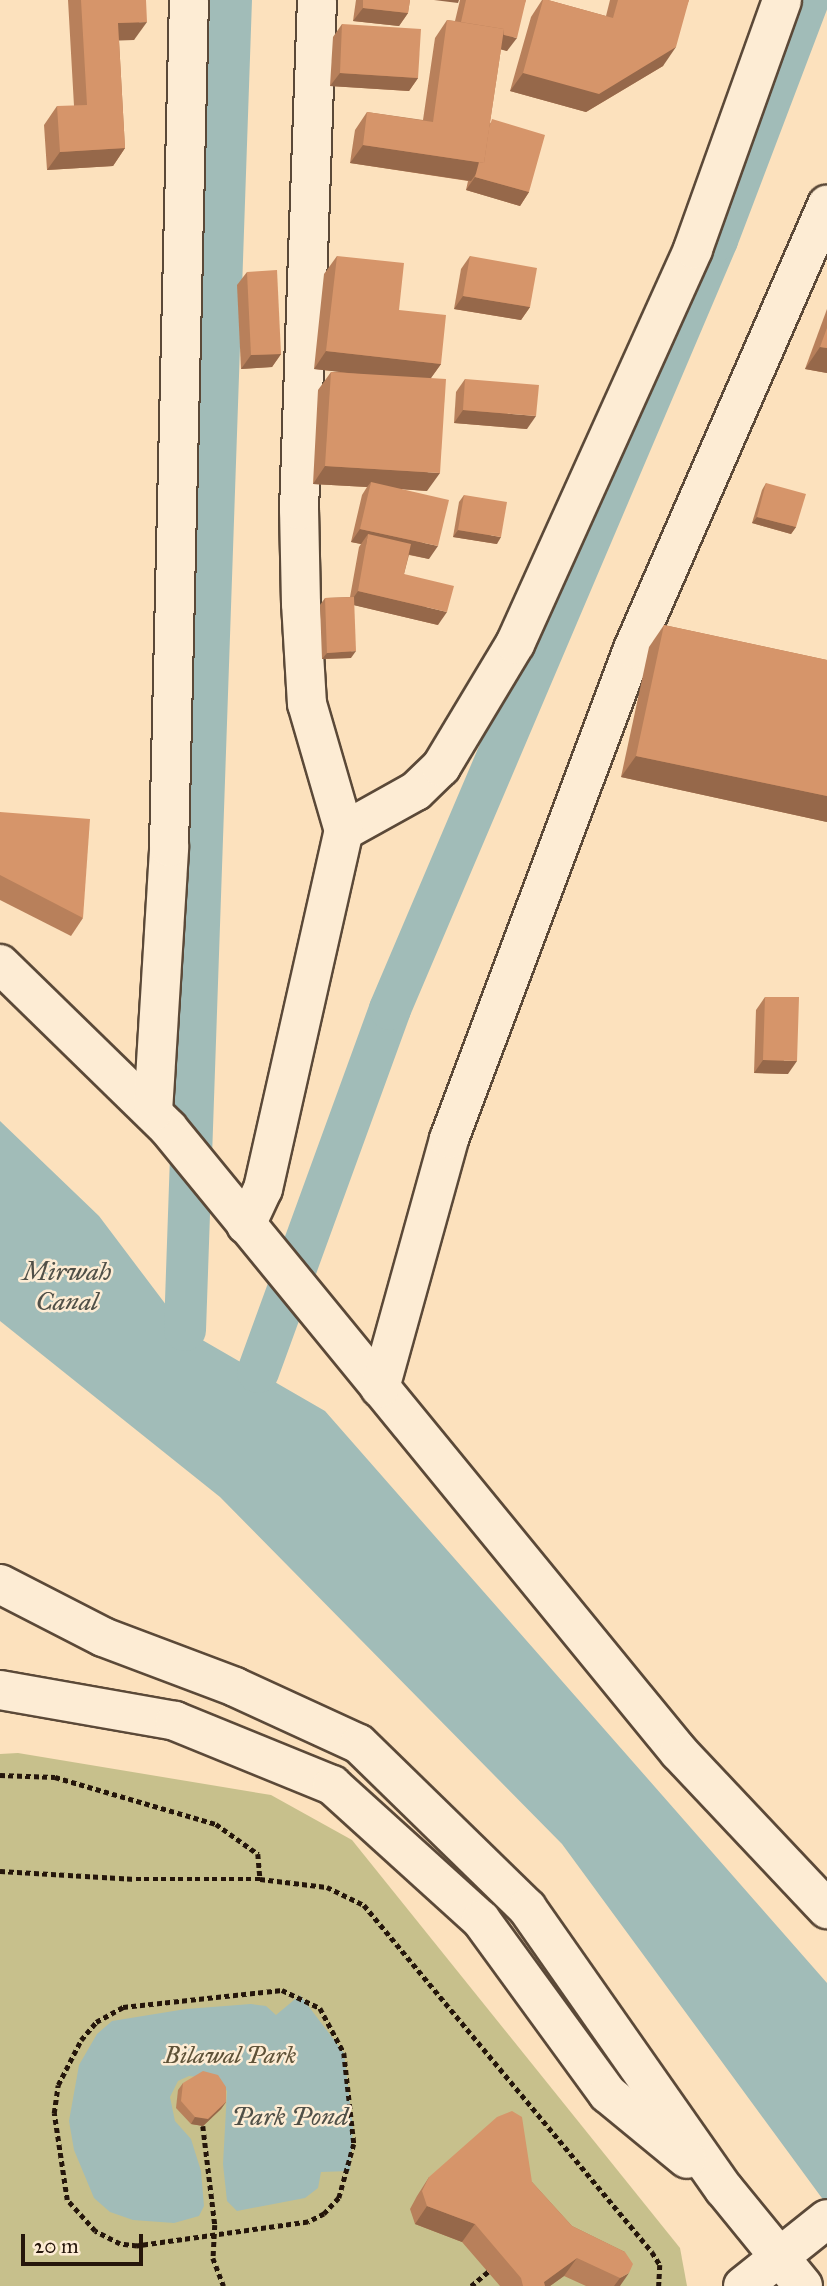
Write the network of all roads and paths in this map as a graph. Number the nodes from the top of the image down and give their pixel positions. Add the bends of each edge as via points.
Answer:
1 (189, 0) edge
2 (317, 0) edge
3 (782, 0) edge
4 (827, 205) edge
5 (344, 831) junction
6 (0, 964) edge
7 (160, 1120) junction
8 (245, 1223) junction
9 (380, 1388) junction
10 (0, 1584) edge
11 (0, 1690) edge
12 (0, 1775) edge
13 (0, 1871) edge
14 (260, 1879) junction
15 (827, 1909) edge
16 (203, 2126) edge
17 (724, 2189) junction
18 (819, 2225) edge
19 (213, 2236) junction
20 (779, 2257) junction
21 (489, 2271) dead end
22 (224, 2286) edge
23 (471, 2286) edge
24 (659, 2286) edge
25 (743, 2286) edge
26 (803, 2286) edge

1 - 7 street
2 - 5 street via 299,496 301,604 307,704
3 - 5 street via 692,249 515,644 441,767 415,791
4 - 9 street via 604,726 449,1139
5 - 8 street via 263,1189
6 - 7 street
7 - 8 street
8 - 9 street
9 - 15 street via 679,1752
10 - 17 street via 103,1637 235,1687 359,1744 527,1908
11 - 17 street via 175,1721 332,1785 481,1920 608,2094
12 - 14 path via 55,1777 216,1824 258,1854
13 - 14 path via 136,1879
14 - 24 path via 327,1888 364,1905 652,2252 660,2266
16 - 19 path
17 - 20 street
18 - 20 street
19 - 19 path via 315,2219 339,2198 347,2180 353,2128 344,2053 320,2008 300,1995 282,1990 251,1991 123,2007 96,2022 81,2040 58,2085 54,2113 64,2193 79,2217 94,2231 129,2246
19 - 22 path via 213,2258
20 - 25 street
20 - 26 street
21 - 23 path

